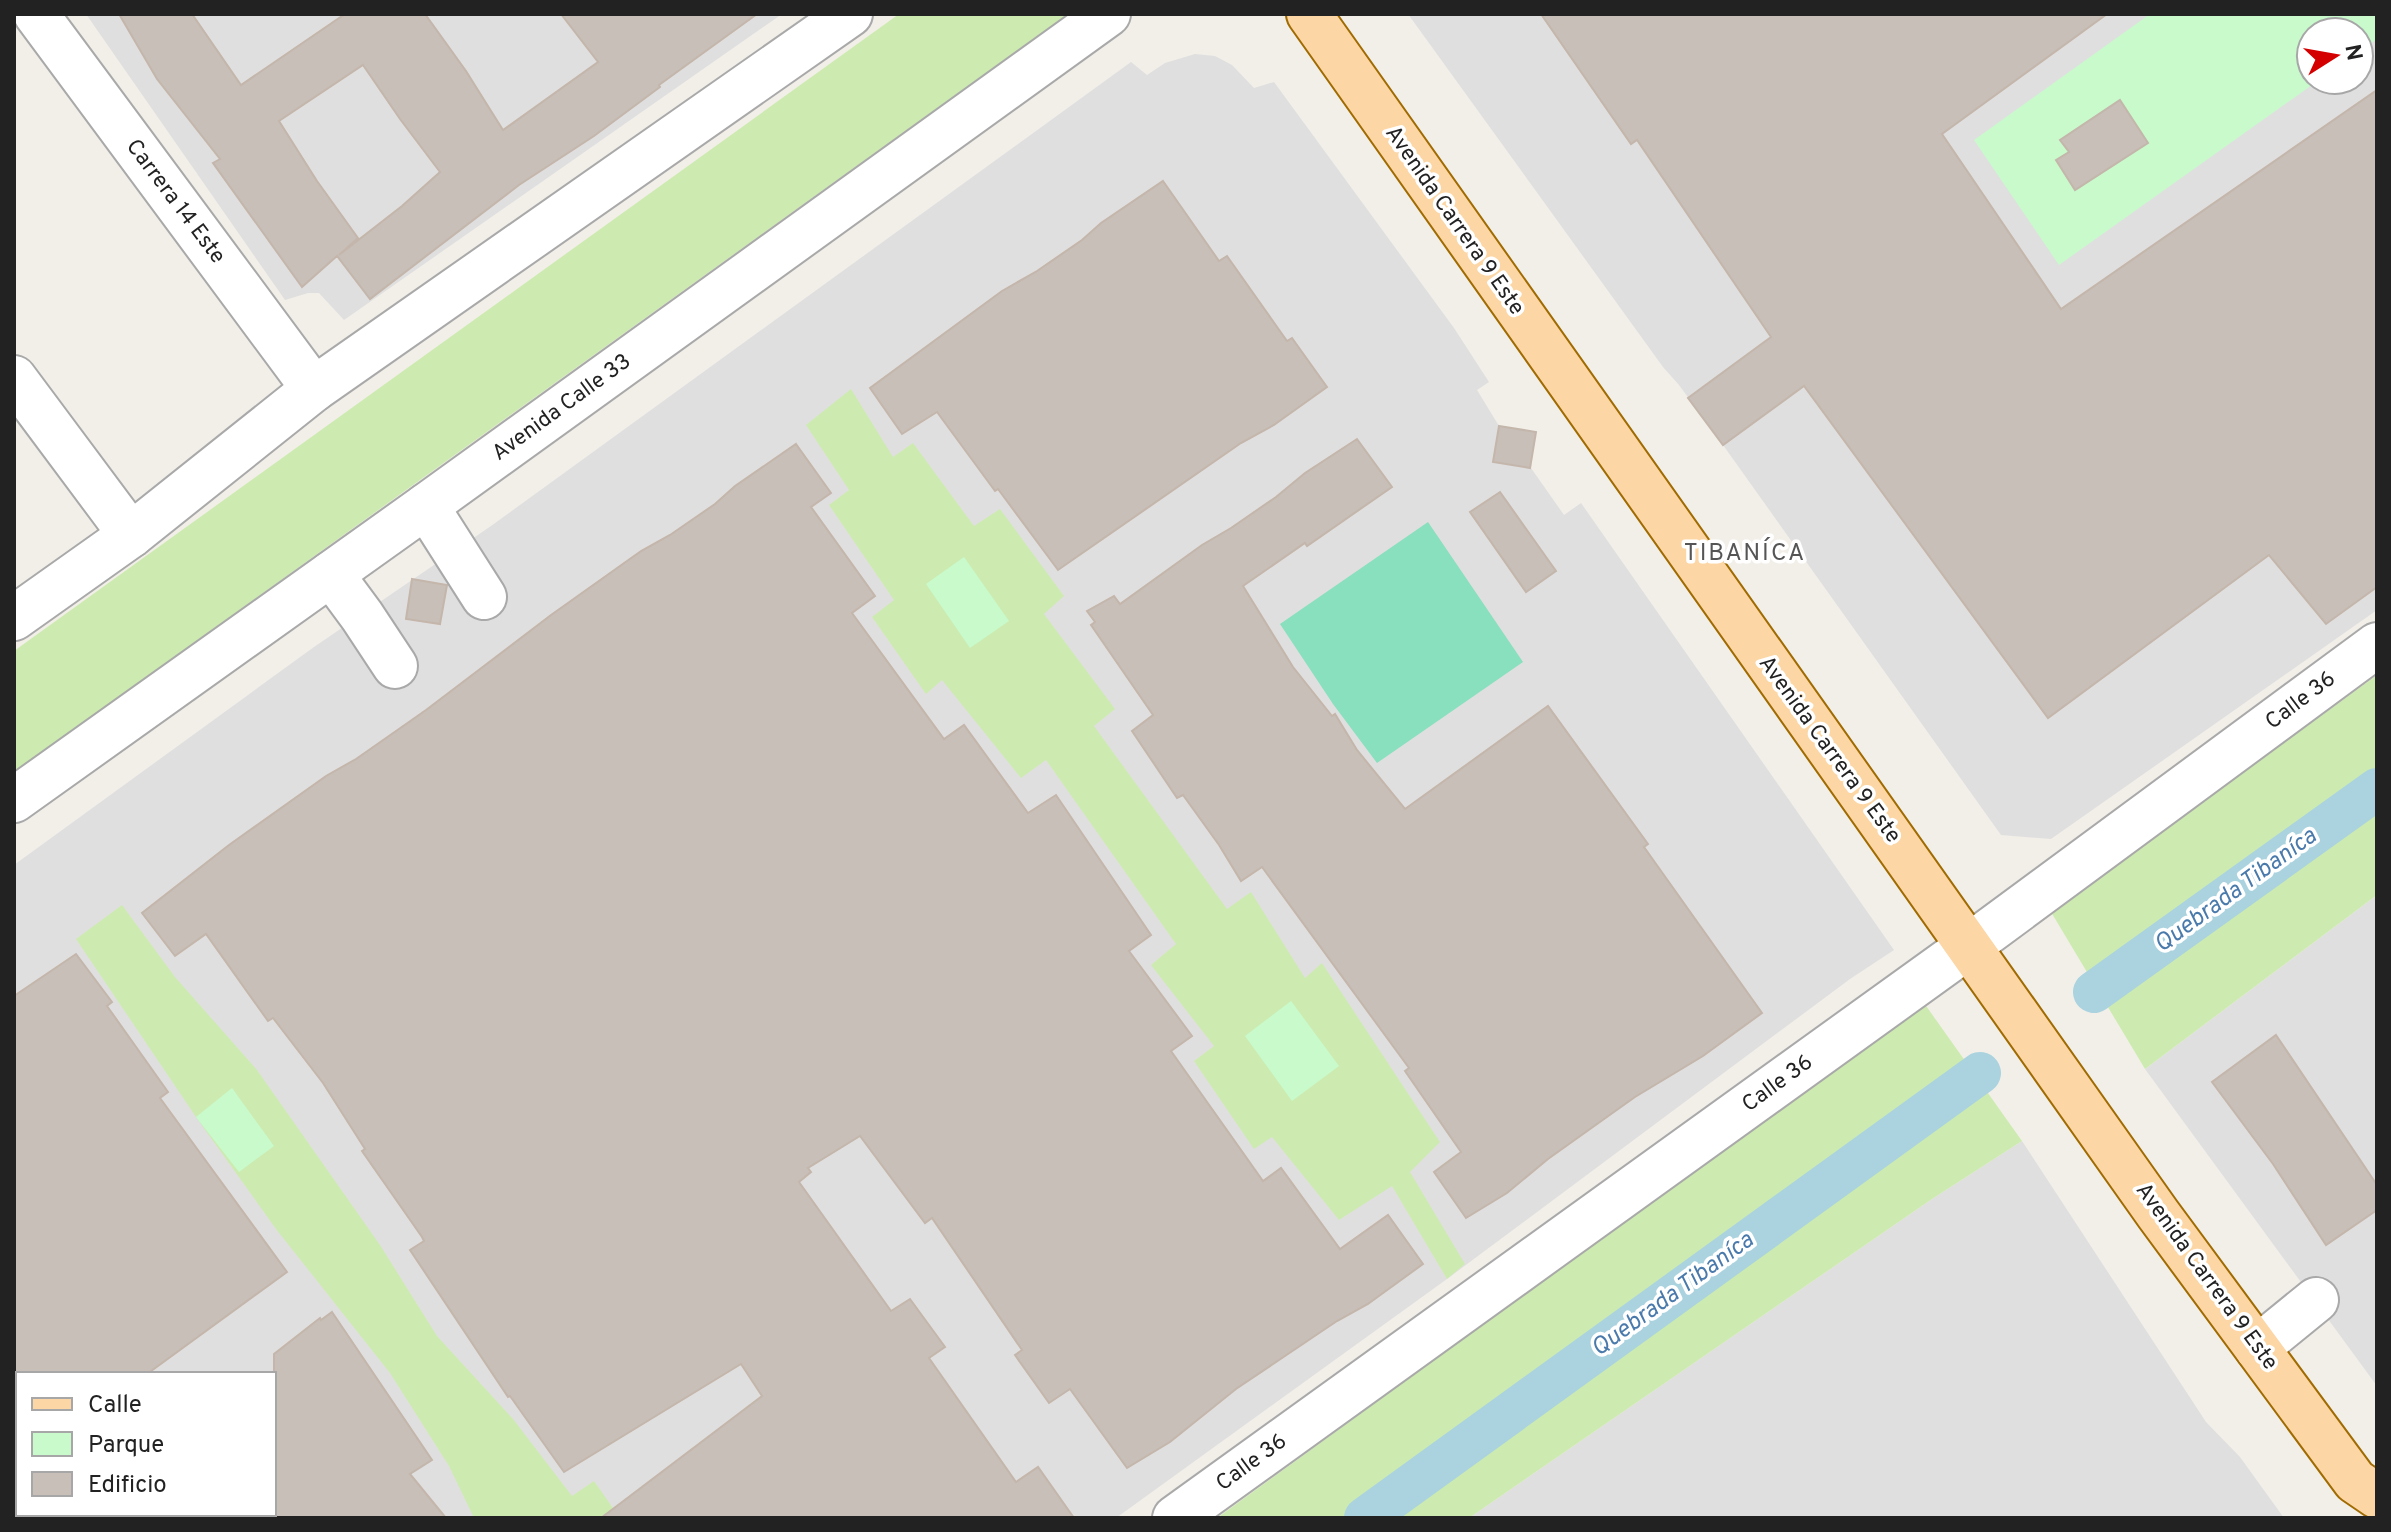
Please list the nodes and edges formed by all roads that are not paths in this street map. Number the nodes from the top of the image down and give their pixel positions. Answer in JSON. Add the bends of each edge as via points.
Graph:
{"nodes":[{"id":1,"x":36,"y":14,"type":"edge"},
{"id":2,"x":850,"y":14,"type":"edge"},
{"id":3,"x":1108,"y":14,"type":"edge"},
{"id":4,"x":1309,"y":14,"type":"edge"},
{"id":5,"x":14,"y":378,"type":"edge"},
{"id":6,"x":314,"y":389,"type":"junction"},
{"id":7,"x":426,"y":506,"type":"junction"},
{"id":8,"x":131,"y":535,"type":"junction"},
{"id":9,"x":331,"y":574,"type":"junction"},
{"id":10,"x":484,"y":597,"type":"dead end"},
{"id":11,"x":14,"y":618,"type":"edge"},
{"id":12,"x":2377,"y":645,"type":"edge"},
{"id":13,"x":395,"y":666,"type":"dead end"},
{"id":14,"x":14,"y":800,"type":"edge"},
{"id":15,"x":1969,"y":946,"type":"junction"},
{"id":16,"x":2316,"y":1300,"type":"dead end"},
{"id":17,"x":2257,"y":1348,"type":"junction"},
{"id":18,"x":2365,"y":1498,"type":"edge"},
{"id":19,"x":1175,"y":1518,"type":"edge"}],
"edges":[{"from":1,"to":6,"type":"street","name":"Carrera 14 Este"},
{"from":2,"to":6,"type":"street"},
{"from":3,"to":7,"type":"street","name":"Avenida Calle 33"},
{"from":4,"to":15,"type":"main road","name":"Avenida Carrera 9 Este"},
{"from":5,"to":8,"type":"street"},
{"from":6,"to":8,"type":"street"},
{"from":7,"to":9,"type":"street","name":"Avenida Calle 33"},
{"from":7,"to":10,"type":"street"},
{"from":8,"to":11,"type":"street"},
{"from":9,"to":13,"type":"street"},
{"from":9,"to":14,"type":"street","name":"Avenida Calle 33"},
{"from":12,"to":15,"type":"street","name":"Calle 36"},
{"from":15,"to":17,"type":"main road","name":"Avenida Carrera 9 Este"},
{"from":15,"to":19,"type":"street","name":"Calle 36"},
{"from":16,"to":17,"type":"street"},
{"from":17,"to":18,"type":"main road","name":"Avenida Carrera 9 Este"}]}
